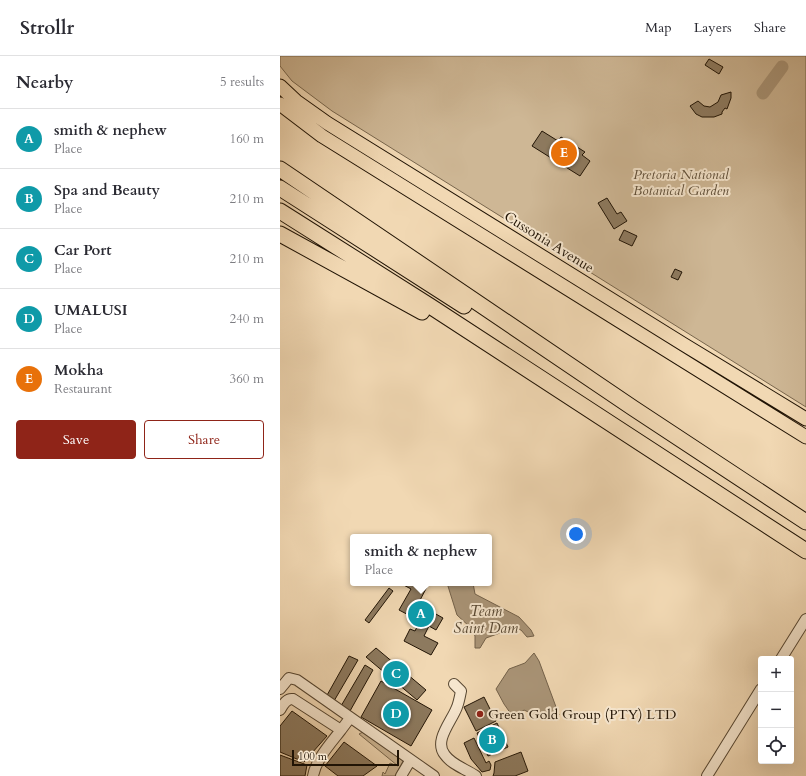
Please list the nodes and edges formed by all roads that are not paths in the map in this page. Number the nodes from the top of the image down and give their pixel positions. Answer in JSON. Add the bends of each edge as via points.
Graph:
{"nodes":[{"id":1,"x":280,"y":86,"type":"edge"},
{"id":2,"x":280,"y":104,"type":"edge"},
{"id":3,"x":280,"y":166,"type":"edge"},
{"id":4,"x":286,"y":173,"type":"edge"},
{"id":5,"x":280,"y":188,"type":"edge"},
{"id":6,"x":280,"y":211,"type":"edge"},
{"id":7,"x":280,"y":234,"type":"edge"},
{"id":8,"x":602,"y":418,"type":"junction"},
{"id":9,"x":806,"y":419,"type":"edge"},
{"id":10,"x":804,"y":437,"type":"edge"},
{"id":11,"x":806,"y":522,"type":"edge"},
{"id":12,"x":806,"y":528,"type":"edge"},
{"id":13,"x":806,"y":551,"type":"edge"},
{"id":14,"x":806,"y":620,"type":"edge"},
{"id":15,"x":783,"y":656,"type":"edge"},
{"id":16,"x":454,"y":684,"type":"dead end"},
{"id":17,"x":281,"y":687,"type":"edge"},
{"id":18,"x":760,"y":692,"type":"edge"},
{"id":19,"x":280,"y":710,"type":"edge"},
{"id":20,"x":350,"y":718,"type":"junction"},
{"id":21,"x":341,"y":730,"type":"junction"},
{"id":22,"x":410,"y":760,"type":"junction"},
{"id":23,"x":313,"y":776,"type":"edge"},
{"id":24,"x":401,"y":776,"type":"edge"},
{"id":25,"x":434,"y":776,"type":"edge"},
{"id":26,"x":476,"y":776,"type":"edge"},
{"id":27,"x":706,"y":776,"type":"edge"}],
"edges":[{"from":1,"to":9,"type":"main road","name":"Cussonia Avenue","via":[[327,123]]},
{"from":2,"to":10,"type":"main road","name":"Cussonia Avenue","via":[[322,136]]},
{"from":3,"to":4,"type":"highway"},
{"from":4,"to":11,"type":"highway"},
{"from":5,"to":12,"type":"highway"},
{"from":6,"to":8,"type":"highway"},
{"from":7,"to":8,"type":"highway","via":[[506,360]]},
{"from":8,"to":13,"type":"highway"},
{"from":14,"to":15,"type":"street"},
{"from":16,"to":26,"type":"street","via":[[461,691],[440,746],[444,755],[451,761]]},
{"from":17,"to":20,"type":"street","via":[[289,678],[294,679]]},
{"from":18,"to":27,"type":"street"},
{"from":19,"to":21,"type":"street","via":[[290,698]]},
{"from":20,"to":21,"type":"street"},
{"from":20,"to":22,"type":"street"},
{"from":21,"to":23,"type":"street","via":[[319,760]]},
{"from":22,"to":24,"type":"street"},
{"from":22,"to":25,"type":"street"}]}
